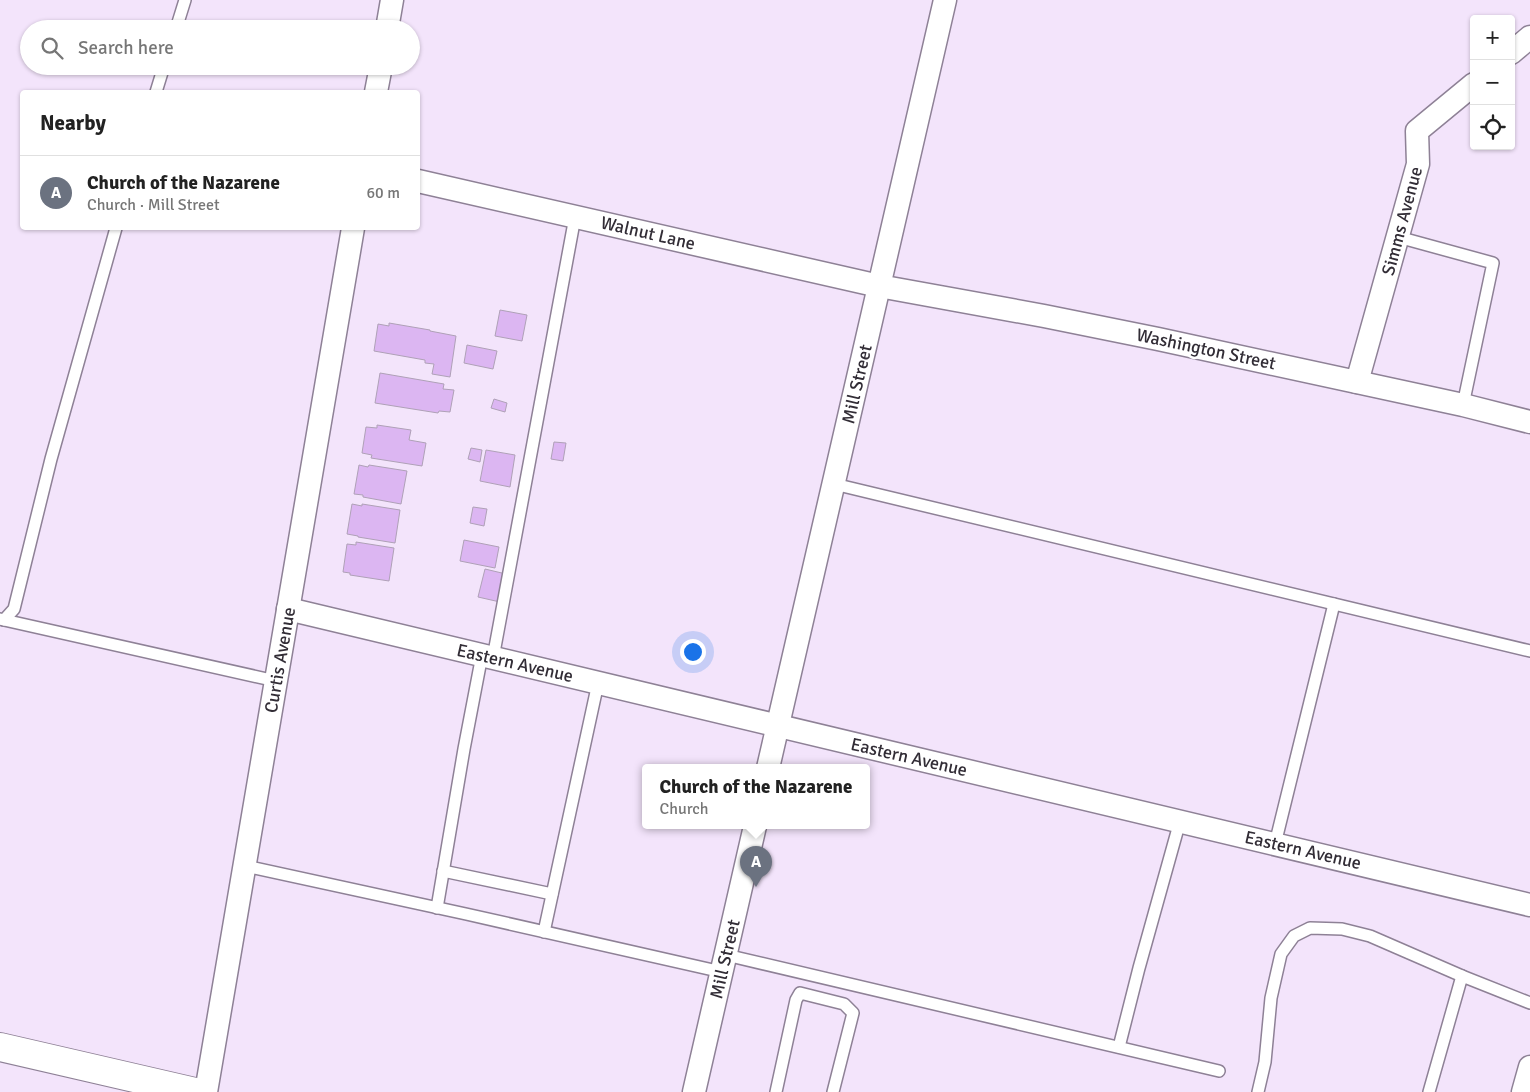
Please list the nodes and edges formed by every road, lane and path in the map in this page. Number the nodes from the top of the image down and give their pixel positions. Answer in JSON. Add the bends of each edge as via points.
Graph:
{"nodes":[{"id":1,"x":185,"y":0,"type":"edge"},
{"id":2,"x":392,"y":0,"type":"edge"},
{"id":3,"x":945,"y":0,"type":"edge"},
{"id":4,"x":179,"y":20,"type":"edge"},
{"id":5,"x":389,"y":20,"type":"edge"},
{"id":6,"x":1530,"y":37,"type":"edge"},
{"id":7,"x":1515,"y":50,"type":"edge"},
{"id":8,"x":161,"y":75,"type":"edge"},
{"id":9,"x":379,"y":75,"type":"edge"},
{"id":10,"x":1470,"y":87,"type":"edge"},
{"id":11,"x":157,"y":90,"type":"edge"},
{"id":12,"x":376,"y":90,"type":"edge"},
{"id":13,"x":420,"y":181,"type":"edge"},
{"id":14,"x":575,"y":217,"type":"junction"},
{"id":15,"x":115,"y":230,"type":"edge"},
{"id":16,"x":353,"y":230,"type":"edge"},
{"id":17,"x":1398,"y":237,"type":"junction"},
{"id":18,"x":880,"y":286,"type":"junction"},
{"id":19,"x":1357,"y":382,"type":"junction"},
{"id":20,"x":1463,"y":405,"type":"junction"},
{"id":21,"x":1530,"y":422,"type":"edge"},
{"id":22,"x":834,"y":484,"type":"junction"},
{"id":23,"x":1334,"y":604,"type":"junction"},
{"id":24,"x":288,"y":610,"type":"junction"},
{"id":25,"x":2,"y":619,"type":"edge"},
{"id":26,"x":1530,"y":652,"type":"edge"},
{"id":27,"x":487,"y":657,"type":"junction"},
{"id":28,"x":276,"y":681,"type":"junction"},
{"id":29,"x":598,"y":683,"type":"junction"},
{"id":30,"x":778,"y":726,"type":"junction"},
{"id":31,"x":769,"y":764,"type":"edge"},
{"id":32,"x":1180,"y":821,"type":"junction"},
{"id":33,"x":754,"y":829,"type":"edge"},
{"id":34,"x":1275,"y":844,"type":"junction"},
{"id":35,"x":244,"y":866,"type":"junction"},
{"id":36,"x":443,"y":871,"type":"junction"},
{"id":37,"x":552,"y":894,"type":"junction"},
{"id":38,"x":1530,"y":904,"type":"edge"},
{"id":39,"x":437,"y":908,"type":"junction"},
{"id":40,"x":544,"y":932,"type":"junction"},
{"id":41,"x":724,"y":963,"type":"junction"},
{"id":42,"x":1462,"y":976,"type":"junction"},
{"id":43,"x":1530,"y":1003,"type":"edge"},
{"id":44,"x":0,"y":1047,"type":"edge"},
{"id":45,"x":1119,"y":1047,"type":"junction"},
{"id":46,"x":1530,"y":1067,"type":"edge"},
{"id":47,"x":1219,"y":1071,"type":"dead end"},
{"id":48,"x":195,"y":1092,"type":"edge"},
{"id":49,"x":206,"y":1092,"type":"edge"},
{"id":50,"x":694,"y":1092,"type":"edge"},
{"id":51,"x":776,"y":1092,"type":"edge"},
{"id":52,"x":833,"y":1092,"type":"edge"},
{"id":53,"x":1258,"y":1092,"type":"edge"},
{"id":54,"x":1429,"y":1092,"type":"edge"},
{"id":55,"x":1523,"y":1092,"type":"edge"}],
"edges":[{"from":1,"to":4,"type":"lane"},
{"from":2,"to":5,"type":"street"},
{"from":3,"to":18,"type":"street","name":"Mill Street"},
{"from":6,"to":7,"type":"street"},
{"from":8,"to":11,"type":"lane"},
{"from":9,"to":12,"type":"street"},
{"from":10,"to":17,"type":"street","name":"Simms Avenue","via":[[1417,131],[1418,164]]},
{"from":13,"to":14,"type":"street","name":"Walnut Lane"},
{"from":14,"to":18,"type":"street","name":"Walnut Lane"},
{"from":14,"to":27,"type":"lane"},
{"from":15,"to":25,"type":"lane","via":[[51,459],[14,609]]},
{"from":16,"to":24,"type":"street","name":"Curtis Avenue"},
{"from":17,"to":19,"type":"street","name":"Simms Avenue"},
{"from":17,"to":20,"type":"lane","via":[[1492,263]]},
{"from":18,"to":19,"type":"street","name":"Washington Street","via":[[1054,318]]},
{"from":18,"to":22,"type":"street","name":"Mill Street"},
{"from":19,"to":20,"type":"street","name":"Washington Street"},
{"from":20,"to":21,"type":"street","name":"Washington Street"},
{"from":22,"to":23,"type":"lane"},
{"from":22,"to":30,"type":"street","name":"Mill Street"},
{"from":23,"to":26,"type":"lane"},
{"from":23,"to":34,"type":"lane"},
{"from":24,"to":27,"type":"street","name":"Eastern Avenue"},
{"from":24,"to":28,"type":"street","name":"Curtis Avenue"},
{"from":25,"to":28,"type":"lane"},
{"from":27,"to":29,"type":"street","name":"Eastern Avenue"},
{"from":27,"to":36,"type":"lane","via":[[464,749]]},
{"from":28,"to":35,"type":"street","name":"Curtis Avenue"},
{"from":29,"to":30,"type":"street","name":"Eastern Avenue"},
{"from":29,"to":37,"type":"lane"},
{"from":30,"to":31,"type":"street","name":"Mill Street"},
{"from":30,"to":32,"type":"street","name":"Eastern Avenue"},
{"from":32,"to":34,"type":"street","name":"Eastern Avenue"},
{"from":32,"to":45,"type":"lane"},
{"from":33,"to":41,"type":"street","name":"Mill Street"},
{"from":34,"to":38,"type":"street","name":"Eastern Avenue"},
{"from":35,"to":39,"type":"lane"},
{"from":35,"to":49,"type":"street","name":"Curtis Avenue"},
{"from":36,"to":37,"type":"lane"},
{"from":36,"to":39,"type":"lane"},
{"from":37,"to":40,"type":"lane"},
{"from":39,"to":40,"type":"lane"},
{"from":40,"to":41,"type":"lane"},
{"from":41,"to":45,"type":"lane"},
{"from":41,"to":50,"type":"street","name":"Mill Street"},
{"from":42,"to":43,"type":"lane"},
{"from":42,"to":53,"type":"lane","via":[[1370,936],[1342,928],[1310,928],[1294,936],[1281,954],[1271,998],[1265,1062]]},
{"from":42,"to":54,"type":"lane"},
{"from":44,"to":48,"type":"main road"},
{"from":45,"to":47,"type":"lane"},
{"from":46,"to":55,"type":"street"},
{"from":51,"to":52,"type":"lane","via":[[800,992],[844,1004],[853,1013]]}]}
